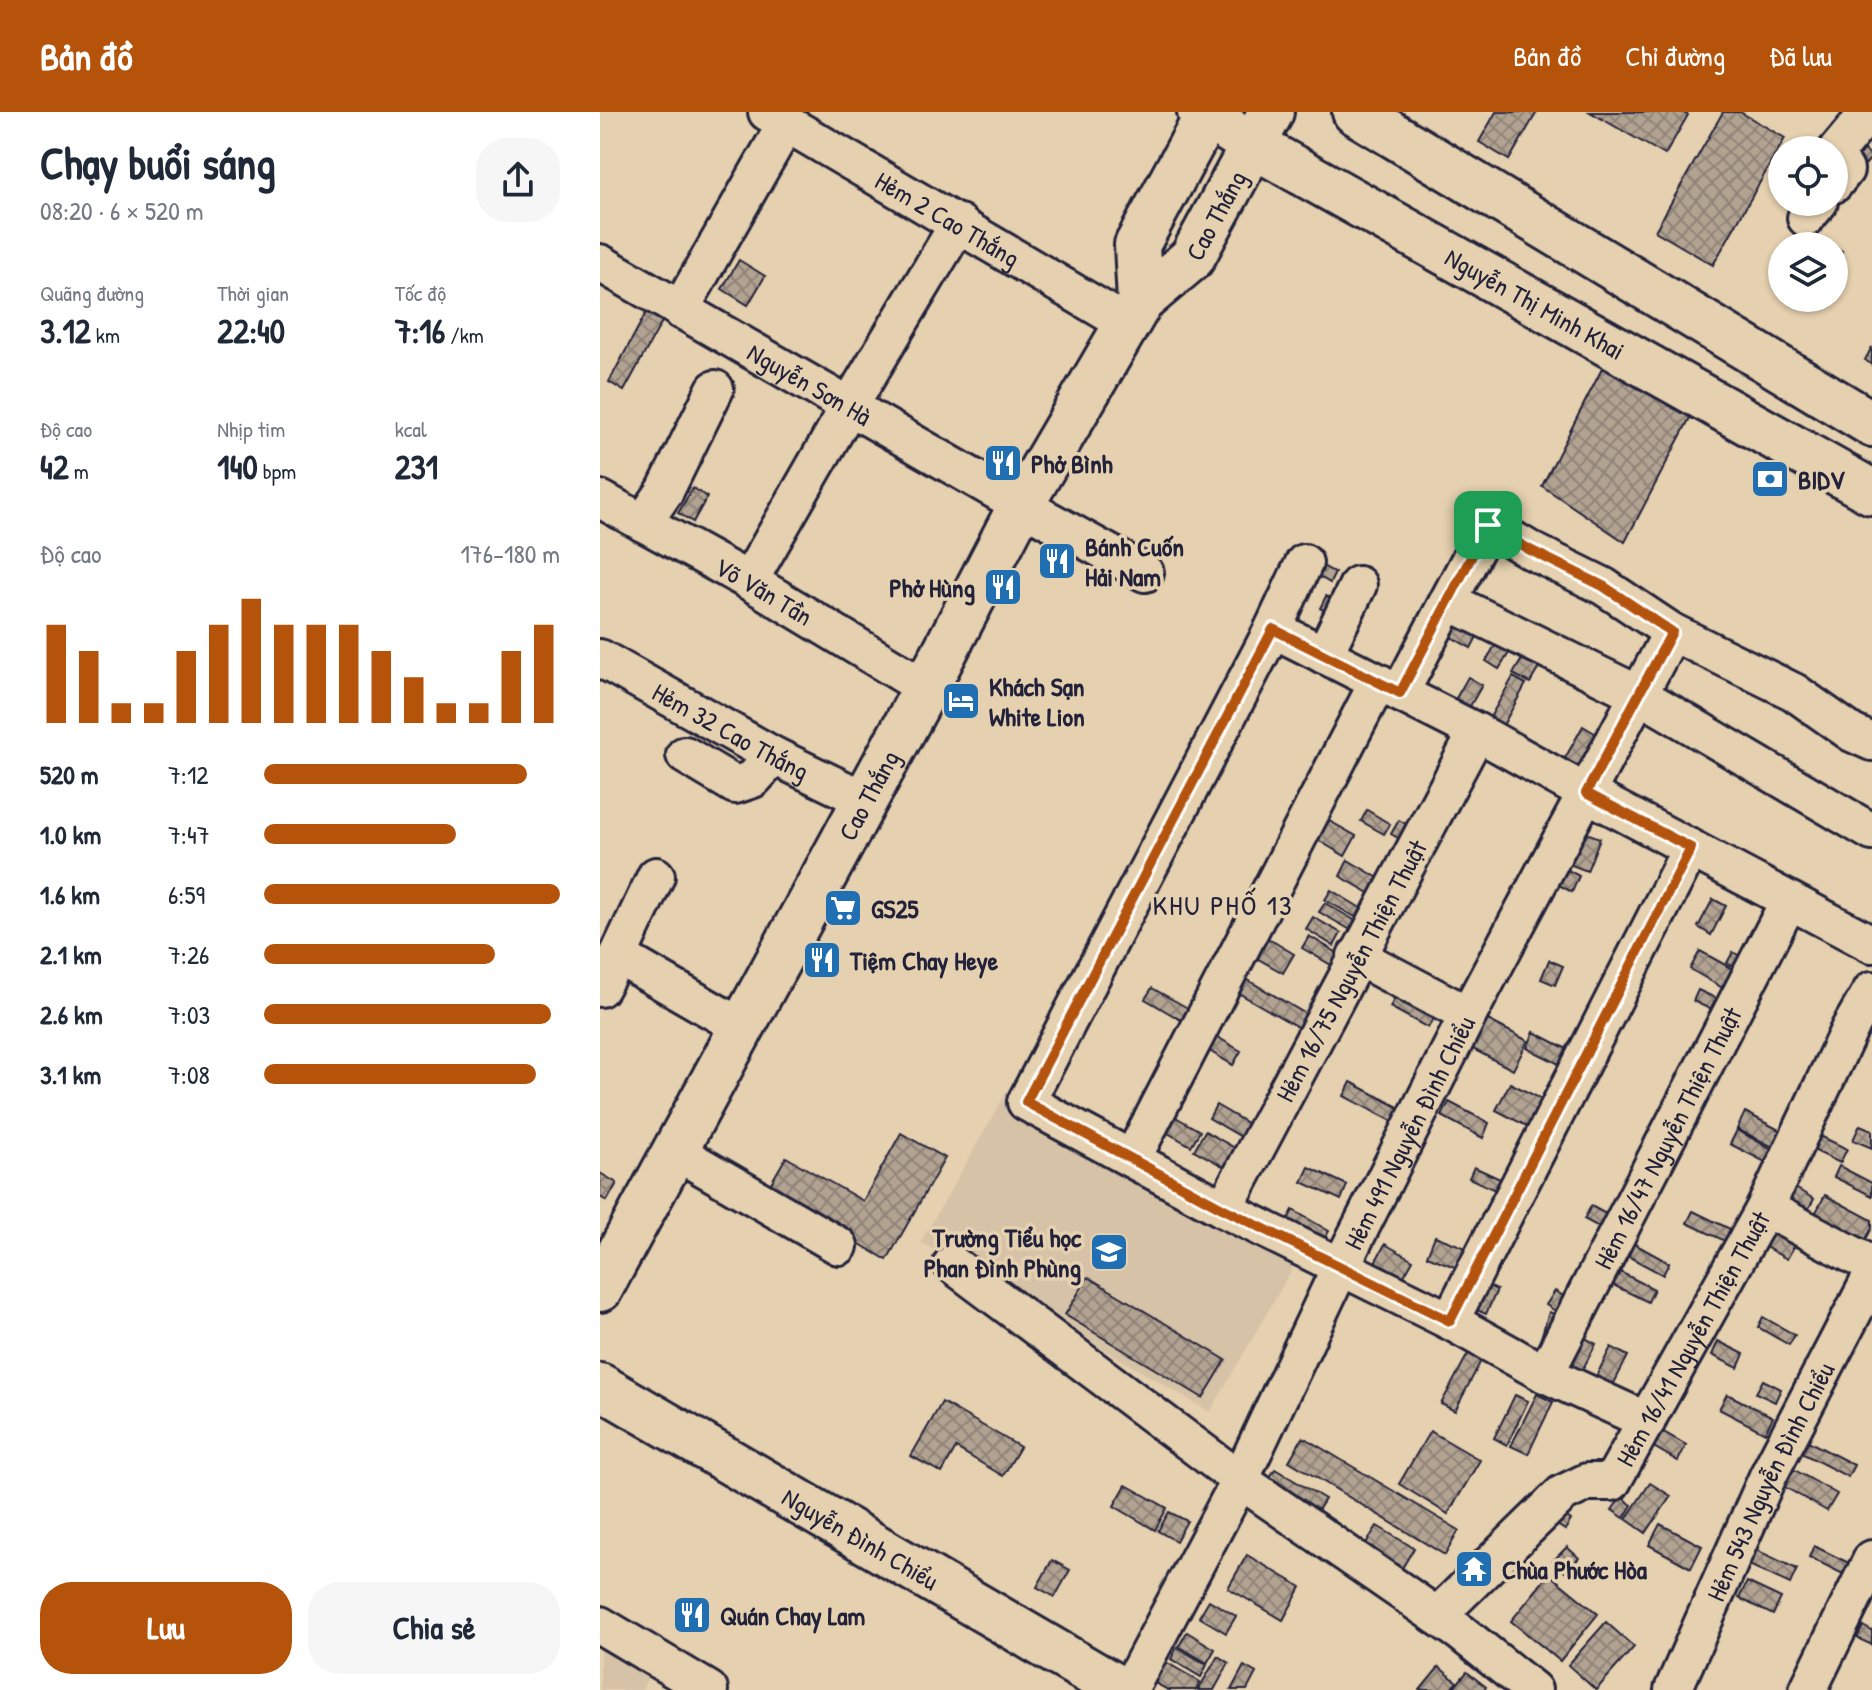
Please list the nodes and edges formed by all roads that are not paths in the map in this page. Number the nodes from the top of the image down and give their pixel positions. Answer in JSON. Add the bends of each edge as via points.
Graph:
{"nodes":[{"id":1,"x":1355,"y":112,"type":"edge"},
{"id":2,"x":1869,"y":112,"type":"edge"},
{"id":3,"x":1205,"y":114,"type":"edge"},
{"id":4,"x":777,"y":117,"type":"edge"},
{"id":5,"x":1262,"y":129,"type":"edge"},
{"id":6,"x":1848,"y":137,"type":"edge"},
{"id":7,"x":959,"y":223,"type":"junction"},
{"id":8,"x":600,"y":263,"type":"edge"},
{"id":9,"x":680,"y":310,"type":"junction"},
{"id":10,"x":1133,"y":313,"type":"junction"},
{"id":11,"x":715,"y":389,"type":"dead end"},
{"id":12,"x":850,"y":405,"type":"junction"},
{"id":13,"x":1872,"y":424,"type":"edge"},
{"id":14,"x":1872,"y":492,"type":"edge"},
{"id":15,"x":600,"y":499,"type":"edge"},
{"id":16,"x":1021,"y":505,"type":"junction"},
{"id":17,"x":643,"y":523,"type":"junction"},
{"id":18,"x":1304,"y":563,"type":"dead end"},
{"id":19,"x":1145,"y":573,"type":"dead end"},
{"id":20,"x":749,"y":581,"type":"junction"},
{"id":21,"x":1358,"y":585,"type":"dead end"},
{"id":22,"x":1448,"y":601,"type":"junction"},
{"id":23,"x":1273,"y":629,"type":"junction"},
{"id":24,"x":1672,"y":632,"type":"junction"},
{"id":25,"x":1324,"y":655,"type":"junction"},
{"id":26,"x":600,"y":658,"type":"edge"},
{"id":27,"x":926,"y":688,"type":"junction"},
{"id":28,"x":1389,"y":688,"type":"junction"},
{"id":29,"x":1638,"y":694,"type":"junction"},
{"id":30,"x":1477,"y":732,"type":"junction"},
{"id":31,"x":1872,"y":742,"type":"edge"},
{"id":32,"x":685,"y":755,"type":"dead end"},
{"id":33,"x":774,"y":756,"type":"junction"},
{"id":34,"x":1586,"y":793,"type":"junction"},
{"id":35,"x":865,"y":800,"type":"junction"},
{"id":36,"x":1872,"y":832,"type":"edge"},
{"id":37,"x":1691,"y":848,"type":"junction"},
{"id":38,"x":656,"y":876,"type":"dead end"},
{"id":39,"x":1789,"y":901,"type":"junction"},
{"id":40,"x":1872,"y":944,"type":"edge"},
{"id":41,"x":618,"y":956,"type":"junction"},
{"id":42,"x":1356,"y":956,"type":"junction"},
{"id":43,"x":600,"y":988,"type":"edge"},
{"id":44,"x":1872,"y":990,"type":"edge"},
{"id":45,"x":1468,"y":1015,"type":"junction"},
{"id":46,"x":741,"y":1027,"type":"junction"},
{"id":47,"x":675,"y":1151,"type":"junction"},
{"id":48,"x":1132,"y":1159,"type":"junction"},
{"id":49,"x":1765,"y":1208,"type":"junction"},
{"id":50,"x":1224,"y":1209,"type":"junction"},
{"id":51,"x":839,"y":1246,"type":"dead end"},
{"id":52,"x":952,"y":1264,"type":"dead end"},
{"id":53,"x":1872,"y":1265,"type":"edge"},
{"id":54,"x":1340,"y":1268,"type":"junction"},
{"id":55,"x":1872,"y":1276,"type":"edge"},
{"id":56,"x":600,"y":1289,"type":"edge"},
{"id":57,"x":1450,"y":1321,"type":"junction"},
{"id":58,"x":1545,"y":1374,"type":"junction"},
{"id":59,"x":600,"y":1386,"type":"edge"},
{"id":60,"x":1647,"y":1421,"type":"junction"},
{"id":61,"x":1240,"y":1480,"type":"junction"},
{"id":62,"x":1872,"y":1559,"type":"edge"},
{"id":63,"x":1437,"y":1616,"type":"junction"},
{"id":64,"x":600,"y":1625,"type":"edge"},
{"id":65,"x":709,"y":1690,"type":"edge"},
{"id":66,"x":1121,"y":1690,"type":"edge"},
{"id":67,"x":1129,"y":1690,"type":"edge"},
{"id":68,"x":1533,"y":1690,"type":"edge"},
{"id":69,"x":1673,"y":1690,"type":"edge"},
{"id":70,"x":1808,"y":1690,"type":"edge"}],
"edges":[{"from":1,"to":13,"type":"main road"},
{"from":2,"to":6,"type":"street"},
{"from":3,"to":5,"type":"main road","name":"Nguyễn Thị Minh Khai"},
{"from":3,"to":10,"type":"main road","name":"Cao Thắng","via":[[1137,245]]},
{"from":4,"to":7,"type":"street","name":"Hẻm 2 Cao Thắng"},
{"from":4,"to":9,"type":"street"},
{"from":5,"to":10,"type":"main road","name":"Cao Thắng","via":[[1192,258]]},
{"from":5,"to":14,"type":"main road","name":"Nguyễn Thị Minh Khai"},
{"from":7,"to":10,"type":"street","name":"Hẻm 2 Cao Thắng"},
{"from":7,"to":12,"type":"street"},
{"from":8,"to":9,"type":"street","name":"Nguyễn Sơn Hà"},
{"from":9,"to":12,"type":"street","name":"Nguyễn Sơn Hà"},
{"from":10,"to":16,"type":"main road","name":"Cao Thắng"},
{"from":11,"to":17,"type":"street","via":[[665,491]]},
{"from":12,"to":16,"type":"street","name":"Nguyễn Sơn Hà"},
{"from":12,"to":20,"type":"street"},
{"from":15,"to":17,"type":"street","name":"Võ Văn Tần"},
{"from":16,"to":19,"type":"street","name":"Nguyễn Sơn Hà"},
{"from":16,"to":27,"type":"main road","name":"Cao Thắng"},
{"from":17,"to":20,"type":"street","name":"Võ Văn Tần"},
{"from":18,"to":23,"type":"street"},
{"from":20,"to":27,"type":"street","name":"Võ Văn Tần"},
{"from":21,"to":25,"type":"street"},
{"from":22,"to":24,"type":"street","via":[[1488,525],[1603,586]]},
{"from":22,"to":28,"type":"street"},
{"from":22,"to":29,"type":"street"},
{"from":23,"to":25,"type":"street"},
{"from":23,"to":48,"type":"street","via":[[1026,1102]]},
{"from":24,"to":29,"type":"street","name":"Hẻm 491 Nguyễn Ðình Chiểu"},
{"from":24,"to":31,"type":"street","via":[[1794,692]]},
{"from":25,"to":28,"type":"street"},
{"from":26,"to":33,"type":"street","name":"Hẻm 32 Cao Thắng"},
{"from":27,"to":35,"type":"main road","name":"Cao Thắng"},
{"from":28,"to":30,"type":"street"},
{"from":28,"to":48,"type":"street"},
{"from":29,"to":34,"type":"street","name":"Hẻm 491 Nguyễn Ðình Chiểu"},
{"from":29,"to":36,"type":"street"},
{"from":30,"to":34,"type":"street"},
{"from":30,"to":42,"type":"street","name":"Hẻm 16/75 Nguyễn Thiện Thuật"},
{"from":32,"to":33,"type":"street","via":[[735,785],[753,779]]},
{"from":33,"to":35,"type":"street","name":"Hẻm 32 Cao Thắng"},
{"from":34,"to":37,"type":"street"},
{"from":34,"to":45,"type":"street","name":"Hẻm 491 Nguyễn Ðình Chiểu"},
{"from":35,"to":46,"type":"main road","name":"Cao Thắng"},
{"from":37,"to":39,"type":"street"},
{"from":37,"to":57,"type":"street"},
{"from":38,"to":41,"type":"street"},
{"from":39,"to":40,"type":"street"},
{"from":39,"to":58,"type":"street","name":"Hẻm 16/47 Nguyễn Thiện Thuật"},
{"from":41,"to":43,"type":"street"},
{"from":41,"to":46,"type":"street"},
{"from":42,"to":45,"type":"street"},
{"from":42,"to":50,"type":"street","name":"Hẻm 16/75 Nguyễn Thiện Thuật"},
{"from":44,"to":49,"type":"street","name":"Hẻm 16/41 Nguyễn Thiện Thuật"},
{"from":45,"to":54,"type":"street","name":"Hẻm 491 Nguyễn Ðình Chiểu"},
{"from":46,"to":47,"type":"main road","name":"Cao Thắng"},
{"from":47,"to":51,"type":"street"},
{"from":47,"to":56,"type":"main road","name":"Cao Thắng"},
{"from":48,"to":50,"type":"street"},
{"from":49,"to":53,"type":"street"},
{"from":49,"to":60,"type":"street","name":"Hẻm 16/41 Nguyễn Thiện Thuật"},
{"from":50,"to":54,"type":"street"},
{"from":52,"to":61,"type":"street"},
{"from":54,"to":57,"type":"street"},
{"from":54,"to":61,"type":"street","name":"Hẻm 491 Nguyễn Ðình Chiểu"},
{"from":55,"to":69,"type":"street","name":"Hẻm 543 Nguyễn Ðình Chiểu","via":[[1768,1476]]},
{"from":57,"to":58,"type":"street"},
{"from":58,"to":60,"type":"street"},
{"from":59,"to":66,"type":"main road","name":"Nguyễn Đình Chiểu"},
{"from":60,"to":63,"type":"street","name":"Hẻm 16/41 Nguyễn Thiện Thuật","via":[[1612,1482],[1587,1482],[1562,1494]]},
{"from":61,"to":63,"type":"street"},
{"from":61,"to":67,"type":"street","name":"Hẻm 491 Nguyễn Ðình Chiểu"},
{"from":62,"to":70,"type":"street"},
{"from":63,"to":68,"type":"street"},
{"from":64,"to":65,"type":"street"}]}
